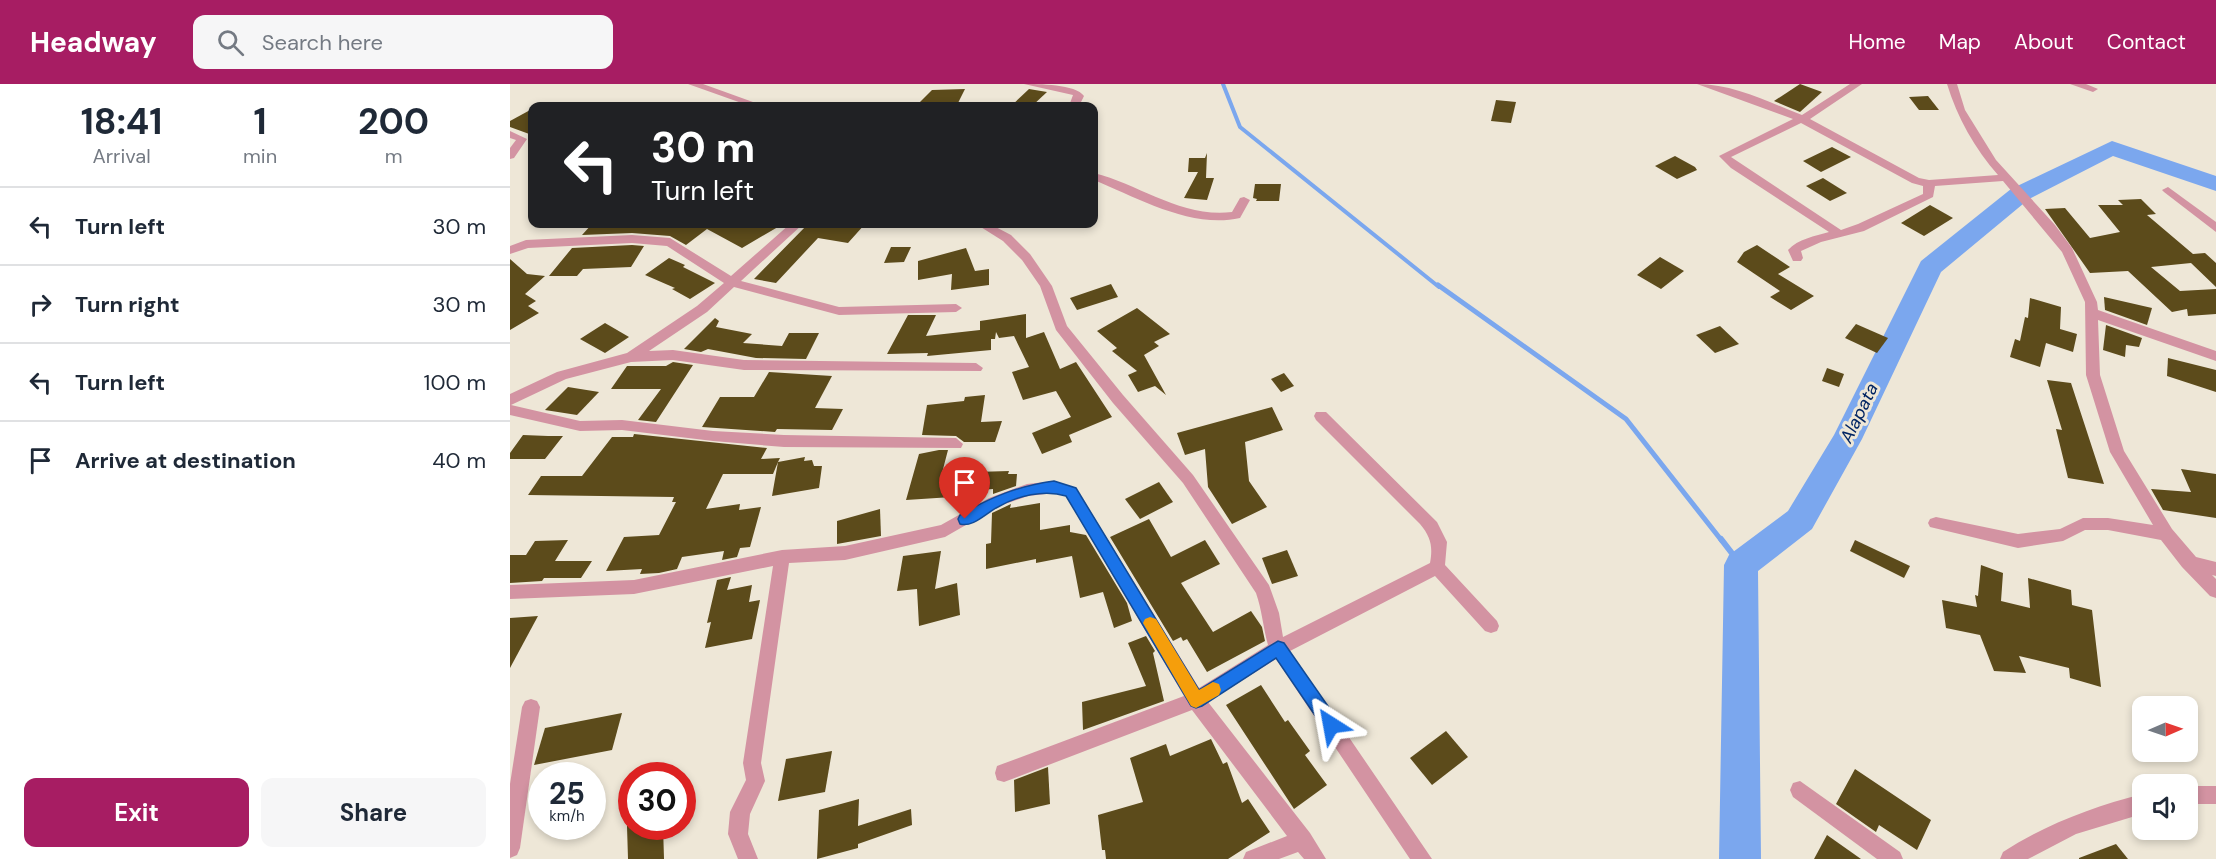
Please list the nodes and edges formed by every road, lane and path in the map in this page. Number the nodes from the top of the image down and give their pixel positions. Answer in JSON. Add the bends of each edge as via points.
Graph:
{"nodes":[{"id":1,"x":693,"y":84,"type":"edge"},
{"id":2,"x":1029,"y":84,"type":"edge"},
{"id":3,"x":1702,"y":84,"type":"edge"},
{"id":4,"x":1857,"y":84,"type":"edge"},
{"id":5,"x":1952,"y":84,"type":"edge"},
{"id":6,"x":2075,"y":84,"type":"edge"},
{"id":7,"x":2093,"y":89,"type":"dead end"},
{"id":8,"x":747,"y":102,"type":"edge"},
{"id":9,"x":1076,"y":102,"type":"edge"},
{"id":10,"x":1800,"y":118,"type":"junction"},
{"id":11,"x":510,"y":134,"type":"edge"},
{"id":12,"x":528,"y":144,"type":"edge"},
{"id":13,"x":513,"y":153,"type":"edge"},
{"id":14,"x":1098,"y":178,"type":"edge"},
{"id":15,"x":2005,"y":178,"type":"junction"},
{"id":16,"x":1929,"y":183,"type":"junction"},
{"id":17,"x":2168,"y":190,"type":"dead end"},
{"id":18,"x":1244,"y":200,"type":"dead end"},
{"id":19,"x":793,"y":228,"type":"edge"},
{"id":20,"x":989,"y":228,"type":"edge"},
{"id":21,"x":2216,"y":228,"type":"edge"},
{"id":22,"x":1837,"y":232,"type":"junction"},
{"id":23,"x":510,"y":250,"type":"edge"},
{"id":24,"x":1797,"y":258,"type":"dead end"},
{"id":25,"x":733,"y":283,"type":"junction"},
{"id":26,"x":956,"y":308,"type":"dead end"},
{"id":27,"x":2092,"y":313,"type":"junction"},
{"id":28,"x":2216,"y":356,"type":"edge"},
{"id":29,"x":632,"y":357,"type":"junction"},
{"id":30,"x":976,"y":368,"type":"dead end"},
{"id":31,"x":510,"y":400,"type":"edge"},
{"id":32,"x":510,"y":410,"type":"edge"},
{"id":33,"x":1321,"y":416,"type":"dead end"},
{"id":34,"x":956,"y":444,"type":"dead end"},
{"id":35,"x":1936,"y":523,"type":"dead end"},
{"id":36,"x":2166,"y":534,"type":"junction"},
{"id":37,"x":782,"y":557,"type":"junction"},
{"id":38,"x":2188,"y":561,"type":"junction"},
{"id":39,"x":1437,"y":567,"type":"junction"},
{"id":40,"x":2216,"y":569,"type":"edge"},
{"id":41,"x":2216,"y":591,"type":"edge"},
{"id":42,"x":510,"y":592,"type":"edge"},
{"id":43,"x":1491,"y":626,"type":"dead end"},
{"id":44,"x":1278,"y":648,"type":"junction"},
{"id":45,"x":1196,"y":700,"type":"junction"},
{"id":46,"x":531,"y":707,"type":"dead end"},
{"id":47,"x":1004,"y":773,"type":"dead end"},
{"id":48,"x":1800,"y":790,"type":"dead end"},
{"id":49,"x":2198,"y":795,"type":"edge"},
{"id":50,"x":2216,"y":795,"type":"edge"},
{"id":51,"x":2132,"y":807,"type":"edge"},
{"id":52,"x":1303,"y":840,"type":"junction"},
{"id":53,"x":510,"y":848,"type":"edge"},
{"id":54,"x":748,"y":859,"type":"edge"},
{"id":55,"x":1253,"y":859,"type":"edge"},
{"id":56,"x":1316,"y":859,"type":"edge"},
{"id":57,"x":1422,"y":859,"type":"edge"},
{"id":58,"x":1893,"y":859,"type":"edge"},
{"id":59,"x":2010,"y":859,"type":"edge"}],
"edges":[{"from":1,"to":8,"type":"street"},
{"from":2,"to":9,"type":"street","via":[[1077,93]]},
{"from":3,"to":10,"type":"street"},
{"from":4,"to":10,"type":"street"},
{"from":5,"to":15,"type":"street","via":[[1960,110]]},
{"from":6,"to":7,"type":"street"},
{"from":10,"to":16,"type":"street","via":[[1903,174]]},
{"from":10,"to":22,"type":"street","via":[[1724,156]]},
{"from":11,"to":13,"type":"street","via":[[522,139]]},
{"from":12,"to":13,"type":"street"},
{"from":14,"to":18,"type":"street","via":[[1159,202],[1215,218],[1236,215]]},
{"from":15,"to":16,"type":"street"},
{"from":15,"to":27,"type":"street","via":[[2068,251],[2087,290]]},
{"from":16,"to":22,"type":"street","via":[[1929,195],[1920,202],[1858,229]]},
{"from":17,"to":21,"type":"street"},
{"from":19,"to":25,"type":"street"},
{"from":20,"to":44,"type":"street","via":[[1007,238],[1026,257],[1046,286],[1060,327],[1188,479],[1263,590]]},
{"from":22,"to":24,"type":"street","via":[[1801,245],[1794,250]]},
{"from":23,"to":25,"type":"street","via":[[526,244],[620,239],[670,242]]},
{"from":25,"to":26,"type":"street","via":[[839,311]]},
{"from":25,"to":29,"type":"street"},
{"from":27,"to":28,"type":"street"},
{"from":27,"to":36,"type":"street","via":[[2093,375],[2117,453]]},
{"from":29,"to":30,"type":"street","via":[[673,355],[744,365]]},
{"from":29,"to":31,"type":"street","via":[[562,375]]},
{"from":32,"to":34,"type":"street","via":[[580,426],[622,425],[784,441]]},
{"from":33,"to":39,"type":"street","via":[[1439,535]]},
{"from":35,"to":36,"type":"street","via":[[2018,541],[2063,535],[2083,524]]},
{"from":36,"to":38,"type":"street"},
{"from":37,"to":42,"type":"street","via":[[634,587]]},
{"from":37,"to":45,"type":"street","via":[[845,553],[945,531],[994,502],[1027,490],[1054,487],[1071,492]]},
{"from":37,"to":54,"type":"street","via":[[752,763],[756,782],[740,812],[738,834]]},
{"from":38,"to":40,"type":"street"},
{"from":38,"to":41,"type":"street"},
{"from":39,"to":43,"type":"street"},
{"from":39,"to":44,"type":"street"},
{"from":44,"to":45,"type":"street"},
{"from":44,"to":57,"type":"street"},
{"from":45,"to":47,"type":"street"},
{"from":45,"to":52,"type":"street"},
{"from":46,"to":53,"type":"street"},
{"from":48,"to":58,"type":"street"},
{"from":49,"to":50,"type":"street"},
{"from":51,"to":59,"type":"street","via":[[2069,825]]},
{"from":52,"to":55,"type":"street"},
{"from":52,"to":56,"type":"street"}]}
